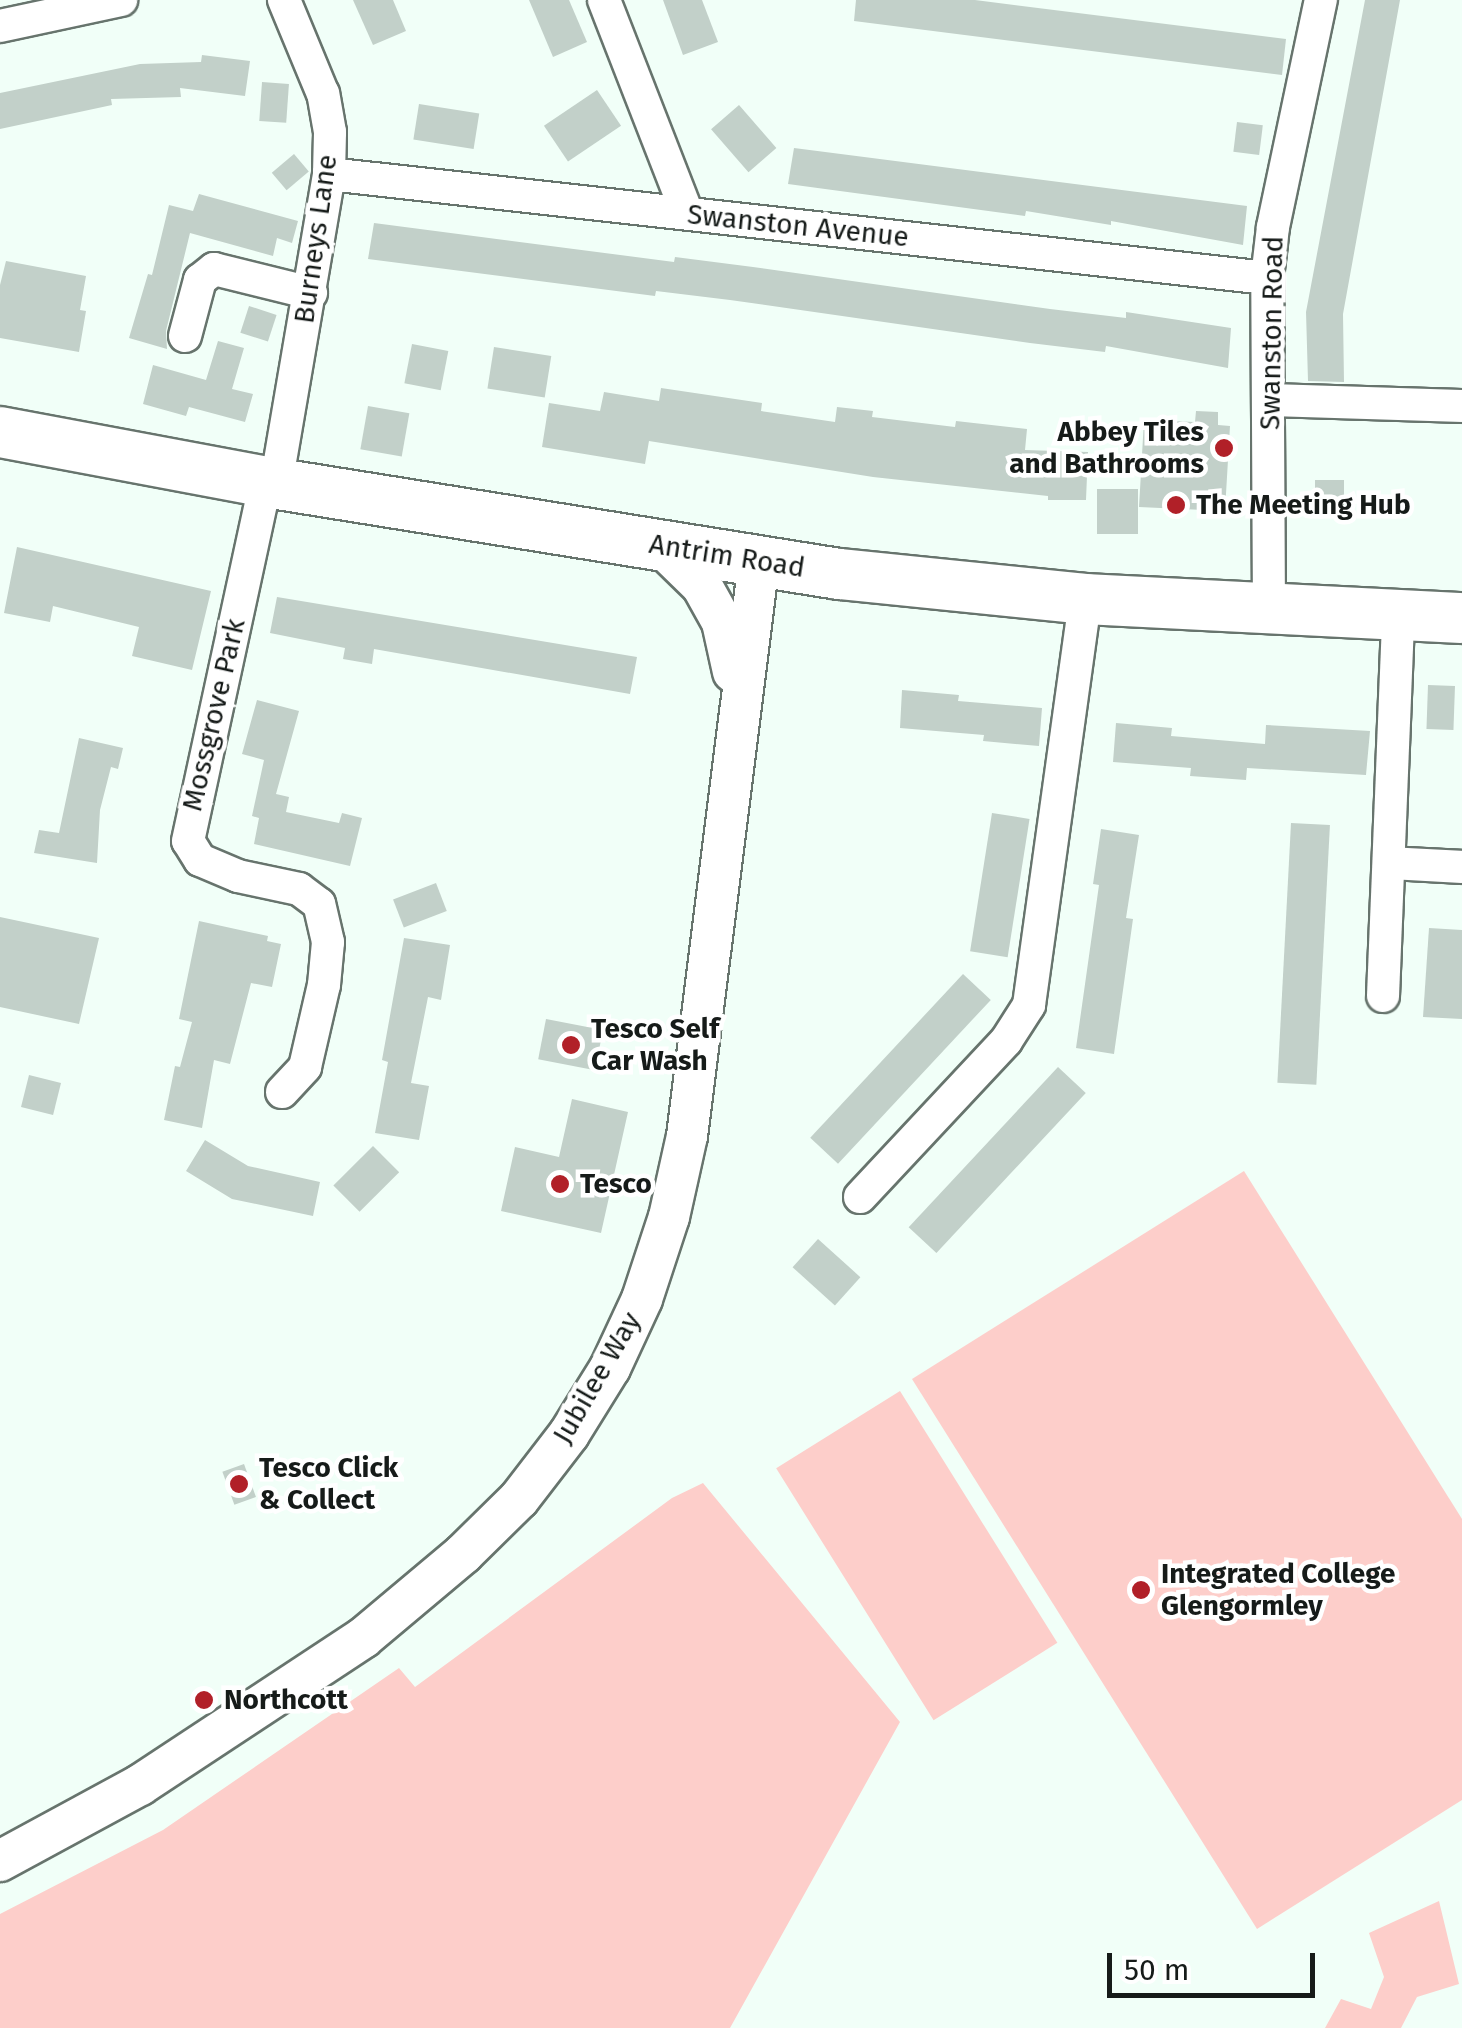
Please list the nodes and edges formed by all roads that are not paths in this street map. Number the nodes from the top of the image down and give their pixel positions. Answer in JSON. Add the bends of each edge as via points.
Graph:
{"nodes":[{"id":1,"x":121,"y":0,"type":"edge"},
{"id":2,"x":284,"y":0,"type":"edge"},
{"id":3,"x":604,"y":0,"type":"edge"},
{"id":4,"x":1321,"y":0,"type":"edge"},
{"id":5,"x":0,"y":26,"type":"edge"},
{"id":6,"x":328,"y":174,"type":"junction"},
{"id":7,"x":687,"y":213,"type":"junction"},
{"id":8,"x":1267,"y":278,"type":"junction"},
{"id":9,"x":311,"y":293,"type":"junction"},
{"id":10,"x":185,"y":336,"type":"dead end"},
{"id":11,"x":1270,"y":400,"type":"junction"},
{"id":12,"x":1462,"y":406,"type":"edge"},
{"id":13,"x":0,"y":432,"type":"edge"},
{"id":14,"x":272,"y":483,"type":"junction"},
{"id":15,"x":661,"y":546,"type":"junction"},
{"id":16,"x":759,"y":561,"type":"junction"},
{"id":17,"x":1085,"y":599,"type":"junction"},
{"id":18,"x":1268,"y":611,"type":"junction"},
{"id":19,"x":1398,"y":616,"type":"junction"},
{"id":20,"x":1462,"y":618,"type":"edge"},
{"id":21,"x":739,"y":700,"type":"junction"},
{"id":22,"x":1389,"y":862,"type":"junction"},
{"id":23,"x":1462,"y":867,"type":"edge"},
{"id":24,"x":1383,"y":996,"type":"dead end"},
{"id":25,"x":282,"y":1092,"type":"dead end"},
{"id":26,"x":860,"y":1197,"type":"dead end"},
{"id":27,"x":0,"y":1861,"type":"edge"}],
"edges":[{"from":1,"to":5,"type":"street"},
{"from":2,"to":6,"type":"street","name":"Burneys Lane","via":[[322,94],[330,132]]},
{"from":3,"to":7,"type":"street"},
{"from":4,"to":8,"type":"street","name":"Swanston Road"},
{"from":6,"to":7,"type":"street","name":"Swanston Avenue"},
{"from":6,"to":9,"type":"street","name":"Burneys Lane"},
{"from":7,"to":8,"type":"street","name":"Swanston Avenue"},
{"from":8,"to":11,"type":"street","name":"Swanston Road"},
{"from":9,"to":10,"type":"street","via":[[214,269],[200,280]]},
{"from":9,"to":14,"type":"street","name":"Burneys Lane"},
{"from":11,"to":12,"type":"street"},
{"from":11,"to":18,"type":"street","name":"Swanston Road"},
{"from":13,"to":14,"type":"main road","name":"Antrim Road"},
{"from":14,"to":15,"type":"main road","name":"Antrim Road"},
{"from":14,"to":25,"type":"street","name":"Mossgrove Park","via":[[261,503],[188,841],[200,860],[238,876],[299,888],[319,904],[328,942],[324,985],[305,1067]]},
{"from":15,"to":16,"type":"main road","name":"Antrim Road"},
{"from":15,"to":21,"type":"street","via":[[702,586],[722,622]]},
{"from":16,"to":17,"type":"main road","name":"Antrim Road"},
{"from":16,"to":21,"type":"street","name":"Jubilee Way"},
{"from":17,"to":18,"type":"main road","name":"Antrim Road"},
{"from":17,"to":26,"type":"street","via":[[1029,1005],[1006,1041]]},
{"from":18,"to":19,"type":"main road","name":"Antrim Road"},
{"from":19,"to":20,"type":"main road","name":"Antrim Road"},
{"from":19,"to":22,"type":"street"},
{"from":21,"to":27,"type":"street","name":"Jubilee Way","via":[[688,1136],[670,1217],[610,1368],[569,1434],[519,1499],[363,1638],[135,1788]]},
{"from":22,"to":23,"type":"street"},
{"from":22,"to":24,"type":"street"}]}
